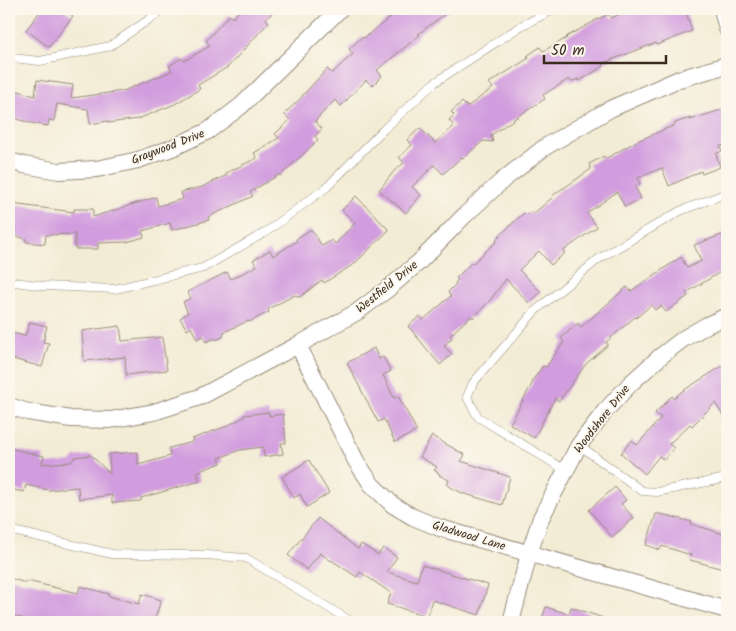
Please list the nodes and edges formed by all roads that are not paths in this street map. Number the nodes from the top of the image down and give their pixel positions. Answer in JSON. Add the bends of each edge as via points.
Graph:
{"nodes":[{"id":1,"x":163,"y":9,"type":"edge"},
{"id":2,"x":340,"y":9,"type":"edge"},
{"id":3,"x":555,"y":9,"type":"edge"},
{"id":4,"x":722,"y":9,"type":"edge"},
{"id":5,"x":727,"y":29,"type":"edge"},
{"id":6,"x":9,"y":56,"type":"edge"},
{"id":7,"x":727,"y":65,"type":"edge"},
{"id":8,"x":9,"y":161,"type":"edge"},
{"id":9,"x":727,"y":193,"type":"edge"},
{"id":10,"x":9,"y":281,"type":"edge"},
{"id":11,"x":727,"y":316,"type":"edge"},
{"id":12,"x":298,"y":345,"type":"junction"},
{"id":13,"x":9,"y":406,"type":"edge"},
{"id":14,"x":579,"y":445,"type":"junction"},
{"id":15,"x":565,"y":470,"type":"junction"},
{"id":16,"x":727,"y":478,"type":"edge"},
{"id":17,"x":9,"y":530,"type":"edge"},
{"id":18,"x":529,"y":554,"type":"junction"},
{"id":19,"x":727,"y":610,"type":"edge"},
{"id":20,"x":352,"y":622,"type":"edge"},
{"id":21,"x":511,"y":622,"type":"edge"}],
"edges":[{"from":1,"to":6,"type":"lane","via":[[110,46],[40,61]]},
{"from":2,"to":8,"type":"street","name":"Graywood Drive","via":[[241,106],[208,131],[172,148],[97,169],[59,171]]},
{"from":3,"to":10,"type":"lane","via":[[521,26],[434,83],[326,187],[266,232],[203,268],[115,289]]},
{"from":4,"to":5,"type":"street"},
{"from":7,"to":12,"type":"street","name":"Westfield Drive","via":[[679,79],[610,109],[545,147],[503,180],[389,288],[357,312]]},
{"from":9,"to":15,"type":"lane","via":[[680,211],[600,258],[535,311],[473,383],[467,397],[478,417]]},
{"from":11,"to":14,"type":"street","name":"Woodshore Drive","via":[[683,339],[631,382]]},
{"from":12,"to":13,"type":"street","name":"Westfield Drive","via":[[200,397],[154,412],[90,420],[45,415]]},
{"from":12,"to":18,"type":"street","name":"Gladwood Lane","via":[[356,461],[372,485],[392,505],[440,528]]},
{"from":14,"to":15,"type":"street","name":"Woodshore Drive"},
{"from":14,"to":16,"type":"lane","via":[[642,491],[657,492]]},
{"from":15,"to":18,"type":"street","name":"Woodshore Drive","via":[[541,518]]},
{"from":17,"to":20,"type":"lane","via":[[112,554],[246,558]]},
{"from":18,"to":19,"type":"street","name":"Gladwood Lane"},
{"from":18,"to":21,"type":"street","name":"Woodshore Drive"}]}
